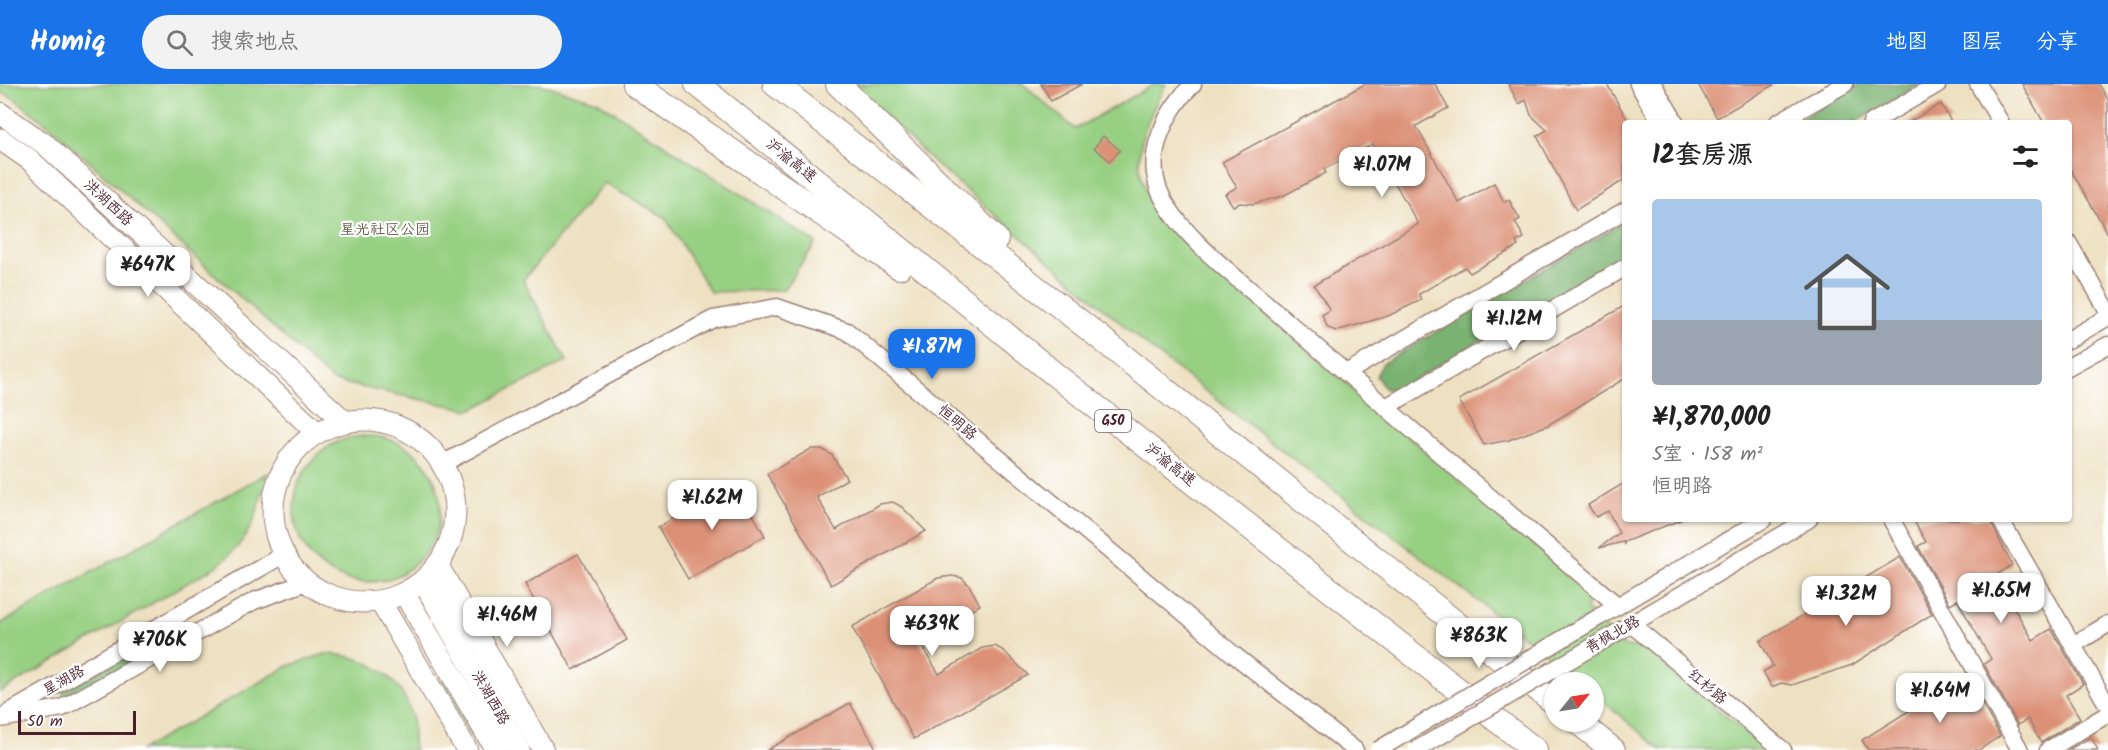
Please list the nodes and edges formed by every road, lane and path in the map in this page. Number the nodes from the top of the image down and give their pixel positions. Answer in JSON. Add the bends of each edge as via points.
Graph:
{"nodes":[{"id":1,"x":634,"y":84,"type":"edge"},
{"id":2,"x":697,"y":84,"type":"edge"},
{"id":3,"x":775,"y":84,"type":"edge"},
{"id":4,"x":838,"y":84,"type":"edge"},
{"id":5,"x":1193,"y":84,"type":"edge"},
{"id":6,"x":1206,"y":84,"type":"edge"},
{"id":7,"x":1638,"y":84,"type":"edge"},
{"id":8,"x":1653,"y":84,"type":"edge"},
{"id":9,"x":1845,"y":84,"type":"edge"},
{"id":10,"x":1938,"y":84,"type":"edge"},
{"id":11,"x":1978,"y":84,"type":"edge"},
{"id":12,"x":1177,"y":103,"type":"junction"},
{"id":13,"x":0,"y":113,"type":"edge"},
{"id":14,"x":1659,"y":120,"type":"edge"},
{"id":15,"x":1674,"y":120,"type":"edge"},
{"id":16,"x":1782,"y":120,"type":"edge"},
{"id":17,"x":1876,"y":120,"type":"edge"},
{"id":18,"x":1999,"y":120,"type":"edge"},
{"id":19,"x":0,"y":139,"type":"edge"},
{"id":20,"x":1622,"y":212,"type":"edge"},
{"id":21,"x":2072,"y":249,"type":"edge"},
{"id":22,"x":1622,"y":268,"type":"edge"},
{"id":23,"x":2108,"y":311,"type":"edge"},
{"id":24,"x":2108,"y":316,"type":"edge"},
{"id":25,"x":1093,"y":332,"type":"junction"},
{"id":26,"x":2072,"y":338,"type":"edge"},
{"id":27,"x":2108,"y":345,"type":"edge"},
{"id":28,"x":2072,"y":365,"type":"edge"},
{"id":29,"x":1346,"y":373,"type":"junction"},
{"id":30,"x":1053,"y":374,"type":"junction"},
{"id":31,"x":1386,"y":407,"type":"junction"},
{"id":32,"x":344,"y":421,"type":"junction"},
{"id":33,"x":316,"y":432,"type":"junction"},
{"id":34,"x":444,"y":463,"type":"junction"},
{"id":35,"x":1759,"y":522,"type":"edge"},
{"id":36,"x":1804,"y":522,"type":"edge"},
{"id":37,"x":1893,"y":522,"type":"edge"},
{"id":38,"x":2002,"y":522,"type":"edge"},
{"id":39,"x":283,"y":555,"type":"junction"},
{"id":40,"x":438,"y":566,"type":"junction"},
{"id":41,"x":307,"y":582,"type":"junction"},
{"id":42,"x":424,"y":583,"type":"junction"},
{"id":43,"x":404,"y":593,"type":"junction"},
{"id":44,"x":380,"y":601,"type":"junction"},
{"id":45,"x":1618,"y":606,"type":"junction"},
{"id":46,"x":2108,"y":624,"type":"edge"},
{"id":47,"x":1625,"y":628,"type":"junction"},
{"id":48,"x":2073,"y":645,"type":"junction"},
{"id":49,"x":1544,"y":694,"type":"edge"},
{"id":50,"x":2108,"y":706,"type":"edge"},
{"id":51,"x":2108,"y":714,"type":"edge"},
{"id":52,"x":0,"y":719,"type":"edge"},
{"id":53,"x":1590,"y":732,"type":"edge"},
{"id":54,"x":467,"y":750,"type":"edge"},
{"id":55,"x":496,"y":750,"type":"edge"},
{"id":56,"x":519,"y":750,"type":"edge"},
{"id":57,"x":543,"y":750,"type":"edge"},
{"id":58,"x":1355,"y":750,"type":"edge"},
{"id":59,"x":1378,"y":750,"type":"edge"},
{"id":60,"x":1416,"y":750,"type":"edge"},
{"id":61,"x":1535,"y":750,"type":"edge"},
{"id":62,"x":1613,"y":750,"type":"edge"},
{"id":63,"x":1783,"y":750,"type":"edge"},
{"id":64,"x":2020,"y":750,"type":"edge"},
{"id":65,"x":2048,"y":750,"type":"edge"}],
"edges":[{"from":1,"to":30,"type":"highway"},
{"from":2,"to":30,"type":"highway","name":"沪渝高速","number":"G50"},
{"from":3,"to":25,"type":"highway"},
{"from":4,"to":25,"type":"highway"},
{"from":5,"to":12,"type":"street"},
{"from":6,"to":12,"type":"street"},
{"from":7,"to":14,"type":"street"},
{"from":8,"to":15,"type":"street"},
{"from":9,"to":16,"type":"street"},
{"from":10,"to":17,"type":"street"},
{"from":11,"to":18,"type":"street"},
{"from":12,"to":29,"type":"street","via":[[1156,143],[1154,167],[1160,191],[1173,214],[1191,236]]},
{"from":13,"to":32,"type":"main road","name":"洪湖西路","via":[[46,145]]},
{"from":19,"to":33,"type":"main road","name":"洪湖西路","via":[[30,160]]},
{"from":20,"to":29,"type":"street"},
{"from":21,"to":23,"type":"street"},
{"from":22,"to":31,"type":"street"},
{"from":24,"to":26,"type":"street"},
{"from":25,"to":49,"type":"highway"},
{"from":27,"to":28,"type":"street"},
{"from":29,"to":31,"type":"street"},
{"from":30,"to":61,"type":"highway","name":"沪渝高速","number":"G50"},
{"from":31,"to":45,"type":"street"},
{"from":32,"to":33,"type":"main road"},
{"from":32,"to":34,"type":"main road","via":[[373,419],[402,427]]},
{"from":33,"to":39,"type":"main road","via":[[294,450],[280,472],[272,498],[273,525]]},
{"from":34,"to":40,"type":"main road","via":[[453,492],[455,517],[450,543]]},
{"from":34,"to":58,"type":"street","name":"恒明路","via":[[713,319],[777,307],[847,331],[1224,647]]},
{"from":35,"to":45,"type":"street","name":"青枫北路"},
{"from":36,"to":47,"type":"street","name":"青枫北路"},
{"from":37,"to":64,"type":"street"},
{"from":38,"to":48,"type":"street"},
{"from":39,"to":41,"type":"main road"},
{"from":39,"to":52,"type":"street","name":"星湖路"},
{"from":40,"to":42,"type":"main road"},
{"from":40,"to":57,"type":"main road"},
{"from":41,"to":44,"type":"main road","via":[[345,601]]},
{"from":41,"to":52,"type":"street","via":[[254,601],[62,708]]},
{"from":42,"to":43,"type":"main road"},
{"from":42,"to":56,"type":"main road","name":"洪湖西路"},
{"from":43,"to":44,"type":"main road"},
{"from":43,"to":55,"type":"main road","name":"洪湖西路"},
{"from":44,"to":54,"type":"main road"},
{"from":45,"to":59,"type":"street","name":"青枫北路","bridge":true},
{"from":46,"to":48,"type":"street"},
{"from":47,"to":60,"type":"street","name":"青枫北路","bridge":true},
{"from":47,"to":63,"type":"street","name":"红杉路"},
{"from":48,"to":50,"type":"street"},
{"from":51,"to":65,"type":"street"},
{"from":53,"to":62,"type":"highway"}]}
